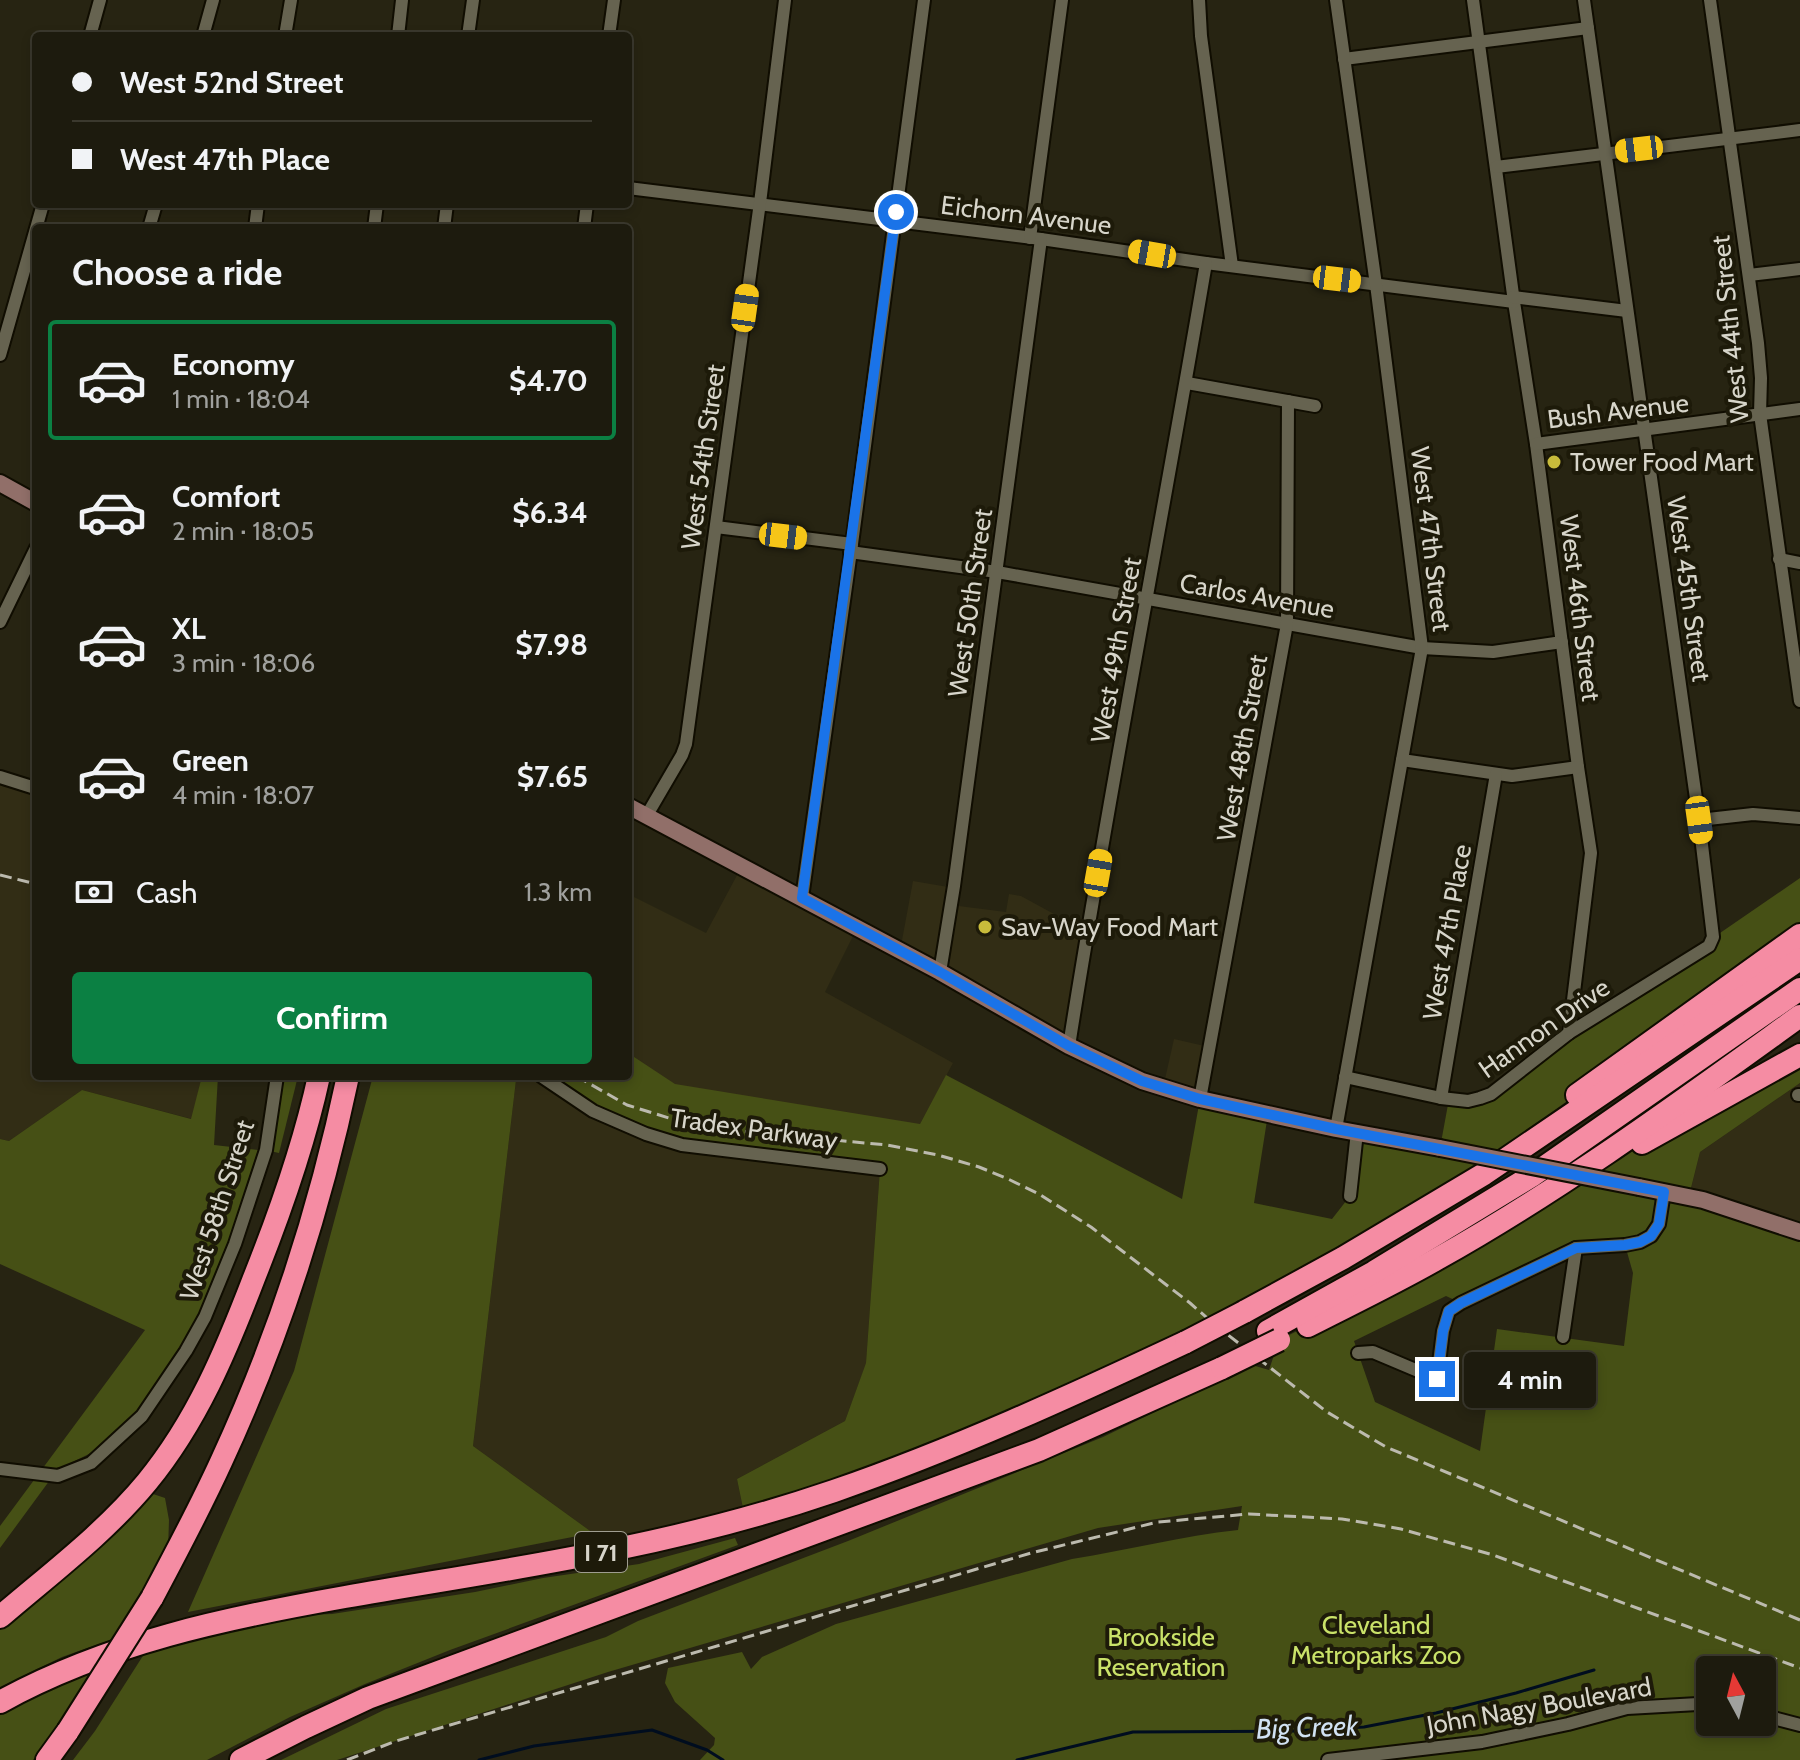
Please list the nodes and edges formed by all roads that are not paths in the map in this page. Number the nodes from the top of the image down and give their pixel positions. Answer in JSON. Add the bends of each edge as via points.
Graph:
{"nodes":[{"id":1,"x":100,"y":0,"type":"edge"},
{"id":2,"x":213,"y":0,"type":"edge"},
{"id":3,"x":291,"y":0,"type":"edge"},
{"id":4,"x":402,"y":0,"type":"edge"},
{"id":5,"x":473,"y":0,"type":"edge"},
{"id":6,"x":614,"y":0,"type":"edge"},
{"id":7,"x":785,"y":0,"type":"edge"},
{"id":8,"x":924,"y":0,"type":"edge"},
{"id":9,"x":1062,"y":0,"type":"edge"},
{"id":10,"x":1199,"y":0,"type":"edge"},
{"id":11,"x":1336,"y":0,"type":"edge"},
{"id":12,"x":1473,"y":0,"type":"edge"},
{"id":13,"x":1584,"y":0,"type":"edge"},
{"id":14,"x":1710,"y":0,"type":"edge"},
{"id":15,"x":1588,"y":28,"type":"junction"},
{"id":16,"x":91,"y":32,"type":"edge"},
{"id":17,"x":204,"y":32,"type":"edge"},
{"id":18,"x":286,"y":32,"type":"edge"},
{"id":19,"x":398,"y":32,"type":"edge"},
{"id":20,"x":469,"y":32,"type":"edge"},
{"id":21,"x":610,"y":32,"type":"edge"},
{"id":22,"x":1479,"y":43,"type":"junction"},
{"id":23,"x":1344,"y":59,"type":"junction"},
{"id":24,"x":1800,"y":130,"type":"edge"},
{"id":25,"x":1730,"y":139,"type":"junction"},
{"id":26,"x":1606,"y":154,"type":"junction"},
{"id":27,"x":1496,"y":167,"type":"junction"},
{"id":28,"x":632,"y":188,"type":"edge"},
{"id":29,"x":759,"y":204,"type":"junction"},
{"id":30,"x":895,"y":221,"type":"junction"},
{"id":31,"x":1036,"y":238,"type":"junction"},
{"id":32,"x":32,"y":243,"type":"edge"},
{"id":33,"x":1206,"y":263,"type":"junction"},
{"id":34,"x":1232,"y":266,"type":"junction"},
{"id":35,"x":1800,"y":269,"type":"edge"},
{"id":36,"x":1749,"y":275,"type":"junction"},
{"id":37,"x":1376,"y":284,"type":"junction"},
{"id":38,"x":1514,"y":300,"type":"junction"},
{"id":39,"x":1627,"y":311,"type":"junction"},
{"id":40,"x":0,"y":355,"type":"edge"},
{"id":41,"x":1187,"y":383,"type":"junction"},
{"id":42,"x":1288,"y":401,"type":"junction"},
{"id":43,"x":1315,"y":406,"type":"dead end"},
{"id":44,"x":1800,"y":409,"type":"edge"},
{"id":45,"x":1760,"y":414,"type":"junction"},
{"id":46,"x":1645,"y":430,"type":"junction"},
{"id":47,"x":1536,"y":444,"type":"junction"},
{"id":48,"x":0,"y":483,"type":"edge"},
{"id":49,"x":32,"y":501,"type":"edge"},
{"id":50,"x":716,"y":527,"type":"junction"},
{"id":51,"x":851,"y":548,"type":"junction"},
{"id":52,"x":32,"y":556,"type":"edge"},
{"id":53,"x":1779,"y":559,"type":"junction"},
{"id":54,"x":1800,"y":563,"type":"edge"},
{"id":55,"x":997,"y":572,"type":"junction"},
{"id":56,"x":1148,"y":600,"type":"junction"},
{"id":57,"x":0,"y":622,"type":"edge"},
{"id":58,"x":1287,"y":624,"type":"junction"},
{"id":59,"x":1562,"y":642,"type":"junction"},
{"id":60,"x":1422,"y":648,"type":"junction"},
{"id":61,"x":1800,"y":701,"type":"edge"},
{"id":62,"x":1402,"y":760,"type":"junction"},
{"id":63,"x":1578,"y":767,"type":"junction"},
{"id":64,"x":1496,"y":774,"type":"junction"},
{"id":65,"x":0,"y":777,"type":"edge"},
{"id":66,"x":32,"y":785,"type":"edge"},
{"id":67,"x":632,"y":808,"type":"edge"},
{"id":68,"x":647,"y":815,"type":"junction"},
{"id":69,"x":1800,"y":818,"type":"edge"},
{"id":70,"x":1699,"y":820,"type":"junction"},
{"id":71,"x":802,"y":898,"type":"junction"},
{"id":72,"x":1800,"y":925,"type":"edge"},
{"id":73,"x":1800,"y":935,"type":"edge"},
{"id":74,"x":1709,"y":946,"type":"joint"},
{"id":75,"x":1800,"y":959,"type":"edge"},
{"id":76,"x":940,"y":972,"type":"junction"},
{"id":77,"x":1800,"y":989,"type":"edge"},
{"id":78,"x":1691,"y":1012,"type":"junction"},
{"id":79,"x":1800,"y":1016,"type":"edge"},
{"id":80,"x":1569,"y":1033,"type":"junction"},
{"id":81,"x":1069,"y":1046,"type":"junction"},
{"id":82,"x":1800,"y":1055,"type":"edge"},
{"id":83,"x":1345,"y":1077,"type":"junction"},
{"id":84,"x":276,"y":1080,"type":"edge"},
{"id":85,"x":318,"y":1080,"type":"edge"},
{"id":86,"x":347,"y":1080,"type":"edge"},
{"id":87,"x":547,"y":1080,"type":"edge"},
{"id":88,"x":1441,"y":1098,"type":"junction"},
{"id":89,"x":1200,"y":1099,"type":"junction"},
{"id":90,"x":1336,"y":1129,"type":"junction"},
{"id":91,"x":1357,"y":1132,"type":"junction"},
{"id":92,"x":880,"y":1169,"type":"dead end"},
{"id":93,"x":1664,"y":1192,"type":"junction"},
{"id":94,"x":1350,"y":1196,"type":"dead end"},
{"id":95,"x":1539,"y":1198,"type":"junction"},
{"id":96,"x":1800,"y":1232,"type":"edge"},
{"id":97,"x":1576,"y":1248,"type":"junction"},
{"id":98,"x":1343,"y":1258,"type":"junction"},
{"id":99,"x":1274,"y":1336,"type":"junction"},
{"id":100,"x":1563,"y":1337,"type":"dead end"},
{"id":101,"x":1358,"y":1353,"type":"dead end"},
{"id":102,"x":0,"y":1469,"type":"edge"},
{"id":103,"x":0,"y":1617,"type":"edge"},
{"id":104,"x":0,"y":1702,"type":"edge"},
{"id":105,"x":1696,"y":1704,"type":"edge"},
{"id":106,"x":1776,"y":1719,"type":"edge"},
{"id":107,"x":1800,"y":1725,"type":"edge"},
{"id":108,"x":47,"y":1760,"type":"edge"},
{"id":109,"x":241,"y":1760,"type":"edge"},
{"id":110,"x":1328,"y":1760,"type":"edge"}],
"edges":[{"from":1,"to":16,"type":"street"},
{"from":2,"to":17,"type":"street"},
{"from":3,"to":18,"type":"street"},
{"from":4,"to":19,"type":"street"},
{"from":5,"to":20,"type":"street"},
{"from":6,"to":21,"type":"street"},
{"from":7,"to":29,"type":"street","name":"West 54th Street"},
{"from":8,"to":30,"type":"street"},
{"from":9,"to":31,"type":"street","name":"West 50th Street"},
{"from":10,"to":34,"type":"street"},
{"from":11,"to":23,"type":"street","name":"West 47th Street"},
{"from":12,"to":22,"type":"street","name":"West 46th Street"},
{"from":13,"to":15,"type":"street","name":"West 45th Street"},
{"from":14,"to":25,"type":"street","name":"West 44th Street"},
{"from":15,"to":22,"type":"street"},
{"from":15,"to":26,"type":"street","name":"West 45th Street"},
{"from":22,"to":23,"type":"street"},
{"from":22,"to":27,"type":"street","name":"West 46th Street"},
{"from":23,"to":37,"type":"street","name":"West 47th Street"},
{"from":24,"to":25,"type":"street"},
{"from":25,"to":26,"type":"street"},
{"from":25,"to":36,"type":"street","name":"West 44th Street"},
{"from":26,"to":27,"type":"street"},
{"from":26,"to":39,"type":"street","name":"West 45th Street"},
{"from":27,"to":38,"type":"street","name":"West 46th Street"},
{"from":28,"to":29,"type":"street","name":"Eichorn Avenue"},
{"from":29,"to":30,"type":"street","name":"Eichorn Avenue"},
{"from":29,"to":50,"type":"street","name":"West 54th Street"},
{"from":30,"to":31,"type":"street","name":"Eichorn Avenue"},
{"from":30,"to":51,"type":"street"},
{"from":31,"to":33,"type":"street","name":"Eichorn Avenue"},
{"from":31,"to":55,"type":"street","name":"West 50th Street"},
{"from":32,"to":40,"type":"street"},
{"from":33,"to":34,"type":"street","name":"Eichorn Avenue"},
{"from":33,"to":41,"type":"street","name":"West 49th Street"},
{"from":34,"to":37,"type":"street","name":"Eichorn Avenue"},
{"from":35,"to":36,"type":"street"},
{"from":36,"to":45,"type":"street","name":"West 44th Street"},
{"from":37,"to":38,"type":"street","name":"Eichorn Avenue"},
{"from":37,"to":60,"type":"street","name":"West 47th Street"},
{"from":38,"to":39,"type":"street","name":"Eichorn Avenue"},
{"from":38,"to":47,"type":"street","name":"West 46th Street"},
{"from":39,"to":46,"type":"street","name":"West 45th Street"},
{"from":41,"to":42,"type":"street"},
{"from":41,"to":56,"type":"street","name":"West 49th Street"},
{"from":42,"to":43,"type":"street"},
{"from":42,"to":58,"type":"street","name":"West 48th Street"},
{"from":44,"to":45,"type":"street","name":"Bush Avenue"},
{"from":45,"to":46,"type":"street","name":"Bush Avenue"},
{"from":45,"to":53,"type":"street","name":"West 44th Street"},
{"from":46,"to":47,"type":"street","name":"Bush Avenue"},
{"from":46,"to":70,"type":"street","name":"West 45th Street"},
{"from":47,"to":59,"type":"street","name":"West 46th Street"},
{"from":48,"to":49,"type":"main road"},
{"from":50,"to":51,"type":"street","name":"Carlos Avenue"},
{"from":50,"to":68,"type":"street","name":"West 54th Street","via":[[686,744]]},
{"from":51,"to":55,"type":"street","name":"Carlos Avenue"},
{"from":51,"to":71,"type":"street"},
{"from":52,"to":57,"type":"street"},
{"from":53,"to":54,"type":"street"},
{"from":53,"to":61,"type":"street","name":"West 44th Street"},
{"from":55,"to":56,"type":"street","name":"Carlos Avenue"},
{"from":55,"to":76,"type":"street","name":"West 50th Street"},
{"from":56,"to":58,"type":"street","name":"Carlos Avenue"},
{"from":56,"to":81,"type":"street","name":"West 49th Street"},
{"from":58,"to":60,"type":"street","name":"Carlos Avenue"},
{"from":58,"to":89,"type":"street","name":"West 48th Street"},
{"from":59,"to":60,"type":"street","name":"Carlos Avenue","via":[[1493,652]]},
{"from":59,"to":63,"type":"street","name":"West 46th Street"},
{"from":60,"to":62,"type":"street","name":"West 47th Street"},
{"from":62,"to":64,"type":"street"},
{"from":62,"to":83,"type":"street","name":"West 47th Street"},
{"from":63,"to":64,"type":"street"},
{"from":63,"to":80,"type":"street","name":"West 46th Street","via":[[1591,853]]},
{"from":64,"to":88,"type":"street","name":"West 47th Place"},
{"from":65,"to":66,"type":"street"},
{"from":67,"to":68,"type":"main road"},
{"from":68,"to":71,"type":"main road"},
{"from":69,"to":70,"type":"street","via":[[1753,814]]},
{"from":70,"to":74,"type":"street","name":"West 45th Street","via":[[1713,926]]},
{"from":71,"to":76,"type":"main road"},
{"from":72,"to":78,"type":"highway"},
{"from":73,"to":78,"type":"highway"},
{"from":74,"to":80,"type":"street","name":"Hannon Drive"},
{"from":75,"to":98,"type":"highway","number":"I 71","via":[[1533,1142]]},
{"from":76,"to":81,"type":"main road"},
{"from":77,"to":99,"type":"highway","via":[[1533,1175]]},
{"from":78,"to":98,"type":"highway"},
{"from":79,"to":95,"type":"highway"},
{"from":80,"to":88,"type":"street","name":"Hannon Drive","via":[[1491,1094],[1468,1101]]},
{"from":81,"to":89,"type":"main road","via":[[1142,1081]]},
{"from":82,"to":95,"type":"highway"},
{"from":83,"to":88,"type":"street","name":"Hannon Drive"},
{"from":83,"to":90,"type":"street","name":"West 47th Street"},
{"from":84,"to":102,"type":"street","name":"West 58th Street","via":[[266,1150],[235,1244],[205,1317],[142,1416],[91,1463],[58,1476]]},
{"from":85,"to":103,"type":"highway","via":[[269,1240],[216,1373],[187,1426],[123,1508]]},
{"from":86,"to":108,"type":"highway","bridge":true,"via":[[323,1181],[276,1331],[221,1463],[152,1598]]},
{"from":87,"to":92,"type":"street","name":"Tradex Parkway","via":[[593,1111],[682,1145]]},
{"from":89,"to":90,"type":"main road"},
{"from":90,"to":91,"type":"main road"},
{"from":91,"to":93,"type":"main road","bridge":true},
{"from":91,"to":94,"type":"street"},
{"from":93,"to":96,"type":"main road"},
{"from":93,"to":97,"type":"street","via":[[1659,1224],[1651,1236],[1625,1245]]},
{"from":95,"to":99,"type":"highway","via":[[1439,1259]]},
{"from":97,"to":100,"type":"street"},
{"from":97,"to":101,"type":"street","via":[[1449,1311],[1437,1379],[1373,1352]]},
{"from":98,"to":104,"type":"highway","number":"I 71","bridge":true,"via":[[1079,1392],[927,1456],[791,1505],[617,1549],[217,1621],[102,1656]]},
{"from":99,"to":109,"type":"highway","number":"I 71","bridge":true,"via":[[1057,1443],[368,1698]]},
{"from":105,"to":110,"type":"street","name":"John Nagy Boulevard","via":[[1627,1708],[1482,1742]]},
{"from":106,"to":107,"type":"street"}]}
